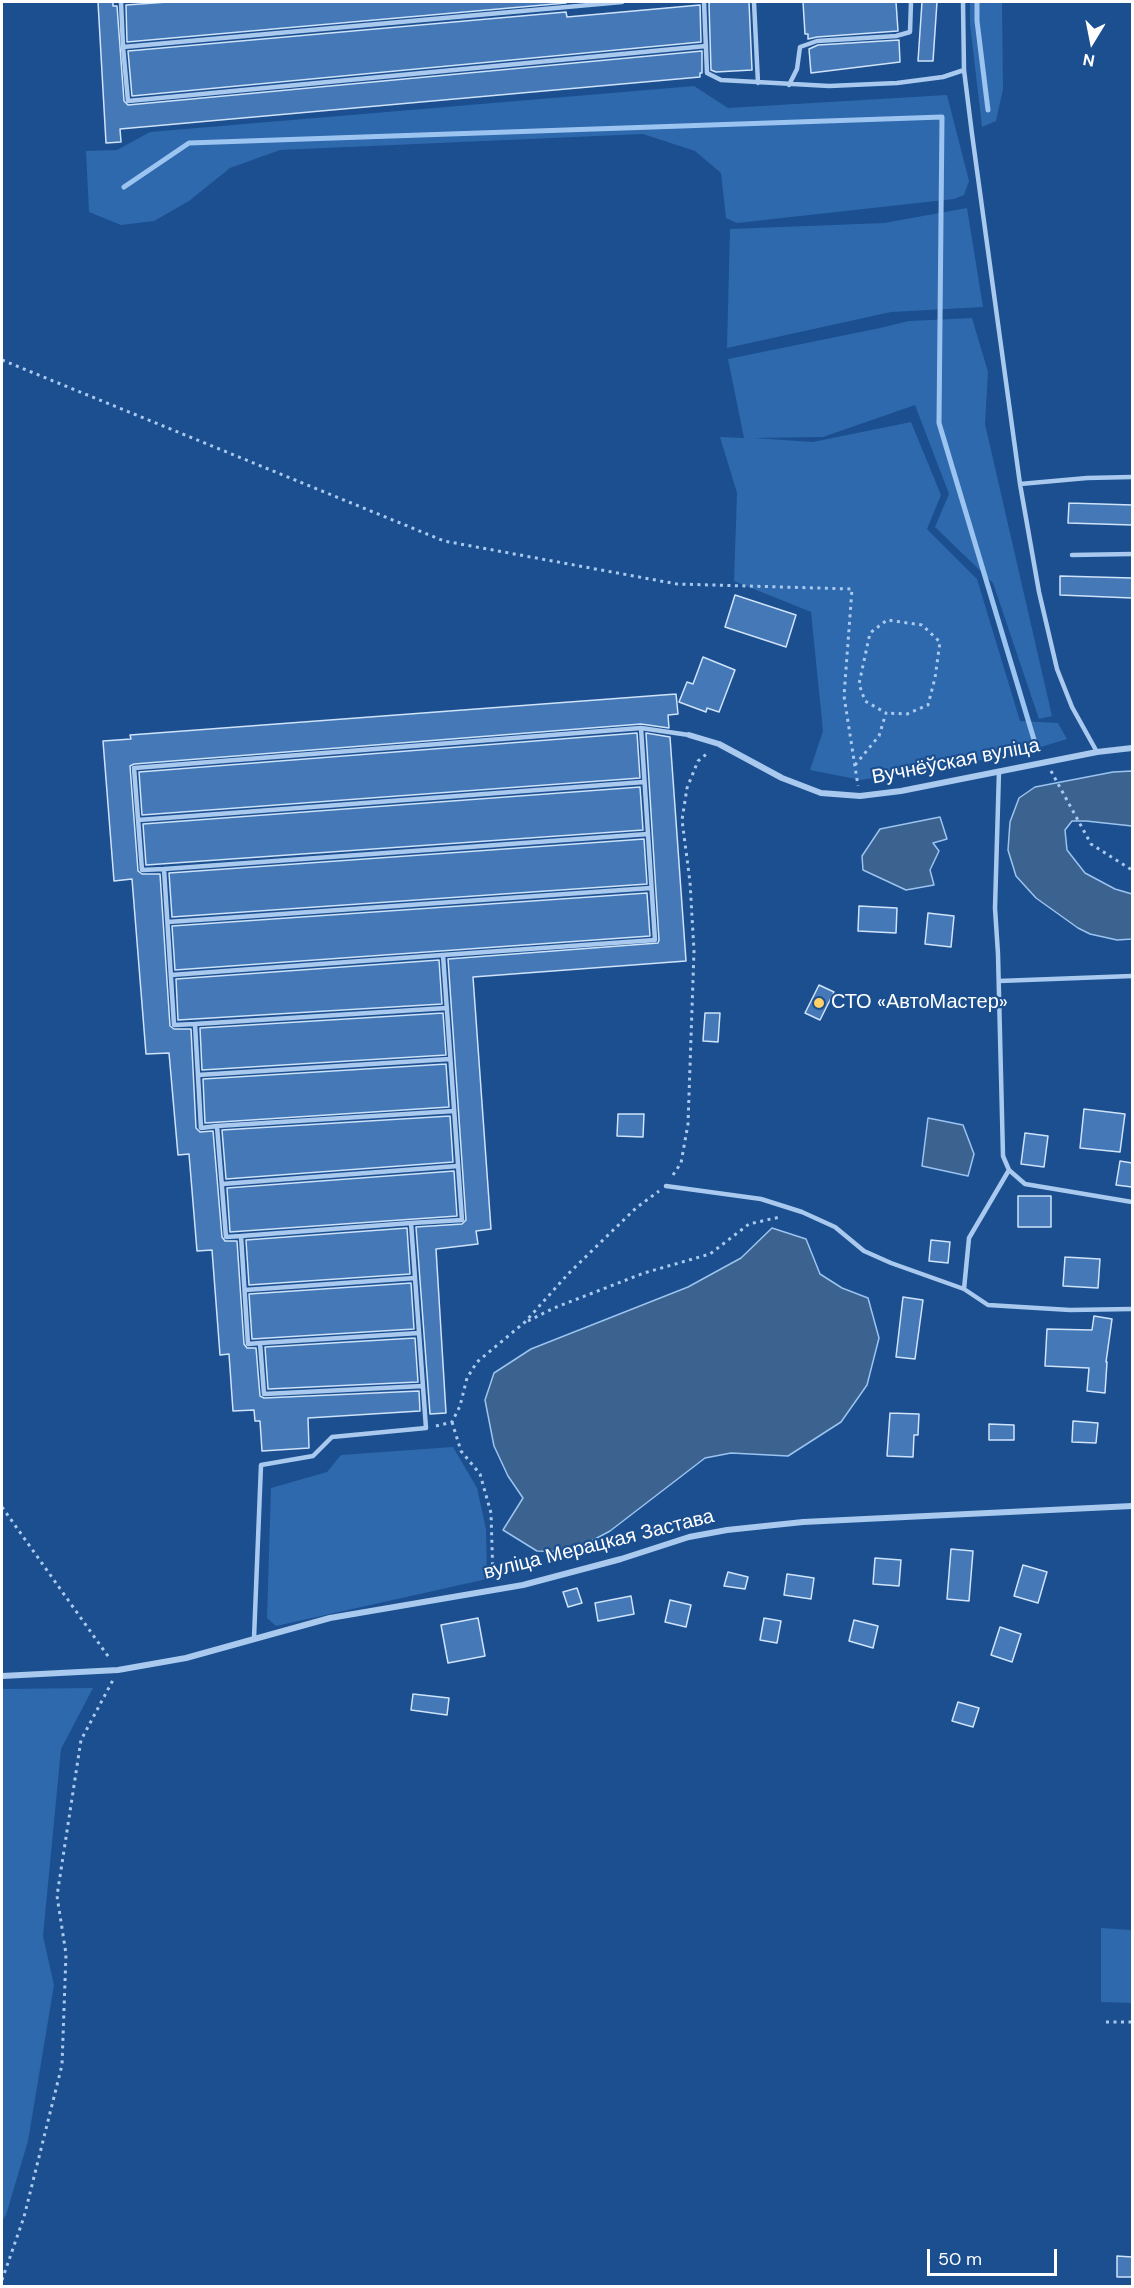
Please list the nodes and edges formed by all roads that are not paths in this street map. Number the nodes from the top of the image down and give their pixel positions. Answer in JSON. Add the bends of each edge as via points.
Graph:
{"nodes":[{"id":1,"x":121,"y":2,"type":"edge"},
{"id":2,"x":622,"y":2,"type":"edge"},
{"id":3,"x":704,"y":2,"type":"edge"},
{"id":4,"x":754,"y":2,"type":"edge"},
{"id":5,"x":911,"y":2,"type":"edge"},
{"id":6,"x":963,"y":2,"type":"edge"},
{"id":7,"x":123,"y":46,"type":"junction"},
{"id":8,"x":706,"y":46,"type":"junction"},
{"id":9,"x":964,"y":70,"type":"junction"},
{"id":10,"x":758,"y":83,"type":"junction"},
{"id":11,"x":789,"y":85,"type":"junction"},
{"id":12,"x":1132,"y":477,"type":"edge"},
{"id":13,"x":1020,"y":484,"type":"junction"},
{"id":14,"x":1132,"y":554,"type":"edge"},
{"id":15,"x":1072,"y":555,"type":"dead end"},
{"id":16,"x":641,"y":728,"type":"junction"},
{"id":17,"x":689,"y":735,"type":"joint"},
{"id":18,"x":1132,"y":748,"type":"edge"},
{"id":19,"x":1097,"y":752,"type":"junction"},
{"id":20,"x":999,"y":770,"type":"junction"},
{"id":21,"x":645,"y":782,"type":"junction"},
{"id":22,"x":138,"y":820,"type":"junction"},
{"id":23,"x":648,"y":834,"type":"junction"},
{"id":24,"x":164,"y":869,"type":"junction"},
{"id":25,"x":651,"y":888,"type":"junction"},
{"id":26,"x":168,"y":922,"type":"junction"},
{"id":27,"x":443,"y":955,"type":"junction"},
{"id":28,"x":171,"y":975,"type":"junction"},
{"id":29,"x":1132,"y":976,"type":"edge"},
{"id":30,"x":999,"y":981,"type":"junction"},
{"id":31,"x":447,"y":1008,"type":"junction"},
{"id":32,"x":195,"y":1024,"type":"junction"},
{"id":33,"x":450,"y":1059,"type":"junction"},
{"id":34,"x":198,"y":1075,"type":"junction"},
{"id":35,"x":454,"y":1111,"type":"junction"},
{"id":36,"x":217,"y":1126,"type":"junction"},
{"id":37,"x":458,"y":1166,"type":"junction"},
{"id":38,"x":1009,"y":1170,"type":"junction"},
{"id":39,"x":222,"y":1184,"type":"junction"},
{"id":40,"x":666,"y":1186,"type":"road end"},
{"id":41,"x":1132,"y":1202,"type":"edge"},
{"id":42,"x":411,"y":1223,"type":"junction"},
{"id":43,"x":241,"y":1236,"type":"junction"},
{"id":44,"x":415,"y":1278,"type":"junction"},
{"id":45,"x":964,"y":1289,"type":"junction"},
{"id":46,"x":245,"y":1290,"type":"junction"},
{"id":47,"x":1132,"y":1309,"type":"edge"},
{"id":48,"x":419,"y":1333,"type":"junction"},
{"id":49,"x":260,"y":1343,"type":"junction"},
{"id":50,"x":423,"y":1386,"type":"junction"},
{"id":51,"x":1132,"y":1506,"type":"edge"},
{"id":52,"x":254,"y":1638,"type":"junction"},
{"id":53,"x":2,"y":1676,"type":"edge"}],
"edges":[{"from":1,"to":7,"type":"lane"},
{"from":2,"to":7,"type":"lane"},
{"from":3,"to":8,"type":"lane"},
{"from":4,"to":10,"type":"lane"},
{"from":5,"to":11,"type":"lane","via":[[910,32],[800,46],[797,69]]},
{"from":6,"to":9,"type":"lane"},
{"from":7,"to":8,"type":"lane","via":[[128,101]]},
{"from":8,"to":10,"type":"lane","via":[[707,73],[721,80]]},
{"from":9,"to":11,"type":"lane","via":[[897,83]]},
{"from":9,"to":13,"type":"lane"},
{"from":10,"to":11,"type":"lane"},
{"from":12,"to":13,"type":"lane"},
{"from":13,"to":19,"type":"lane","via":[[1057,669]]},
{"from":14,"to":15,"type":"lane"},
{"from":16,"to":17,"type":"lane"},
{"from":16,"to":21,"type":"lane"},
{"from":16,"to":22,"type":"lane","via":[[134,768]]},
{"from":17,"to":20,"type":"street","name":"Вучнёўская вуліца","via":[[719,744],[782,778],[821,793],[860,796],[901,791]]},
{"from":18,"to":19,"type":"street","name":"Вучнёўская вуліца"},
{"from":19,"to":20,"type":"street","name":"Вучнёўская вуліца"},
{"from":20,"to":30,"type":"lane","via":[[994,867]]},
{"from":21,"to":22,"type":"lane"},
{"from":21,"to":23,"type":"lane"},
{"from":22,"to":24,"type":"lane","via":[[142,870]]},
{"from":23,"to":24,"type":"lane"},
{"from":23,"to":25,"type":"lane"},
{"from":24,"to":26,"type":"lane"},
{"from":25,"to":26,"type":"lane"},
{"from":25,"to":27,"type":"lane","via":[[655,939]]},
{"from":26,"to":28,"type":"lane"},
{"from":27,"to":28,"type":"lane"},
{"from":27,"to":31,"type":"lane"},
{"from":28,"to":32,"type":"lane","via":[[174,1025]]},
{"from":29,"to":30,"type":"lane"},
{"from":30,"to":38,"type":"lane","via":[[1003,1156]]},
{"from":31,"to":32,"type":"lane"},
{"from":31,"to":33,"type":"lane"},
{"from":32,"to":34,"type":"lane"},
{"from":33,"to":34,"type":"lane"},
{"from":33,"to":35,"type":"lane"},
{"from":34,"to":36,"type":"lane","via":[[201,1128]]},
{"from":35,"to":36,"type":"lane"},
{"from":35,"to":37,"type":"lane"},
{"from":36,"to":39,"type":"lane"},
{"from":37,"to":39,"type":"lane"},
{"from":37,"to":42,"type":"lane","via":[[462,1220]]},
{"from":38,"to":41,"type":"lane","via":[[1025,1184]]},
{"from":38,"to":45,"type":"lane","via":[[969,1238]]},
{"from":39,"to":43,"type":"lane","via":[[226,1237]]},
{"from":40,"to":45,"type":"lane","via":[[761,1199],[802,1212],[835,1227],[864,1251]]},
{"from":42,"to":43,"type":"lane"},
{"from":42,"to":44,"type":"lane"},
{"from":43,"to":46,"type":"lane"},
{"from":44,"to":46,"type":"lane"},
{"from":44,"to":48,"type":"lane"},
{"from":45,"to":47,"type":"lane","via":[[988,1305]]},
{"from":46,"to":49,"type":"lane","via":[[248,1344]]},
{"from":48,"to":49,"type":"lane"},
{"from":48,"to":50,"type":"lane"},
{"from":49,"to":50,"type":"lane","via":[[264,1394]]},
{"from":50,"to":52,"type":"lane","via":[[426,1428],[332,1437],[313,1456],[261,1465]]},
{"from":51,"to":52,"type":"street","name":"вуліца Мерацкая Застава","via":[[803,1522],[727,1530],[689,1537],[523,1585],[330,1618]]},
{"from":52,"to":53,"type":"street","name":"вуліца Мерацкая Застава","via":[[186,1658],[118,1670]]}]}
